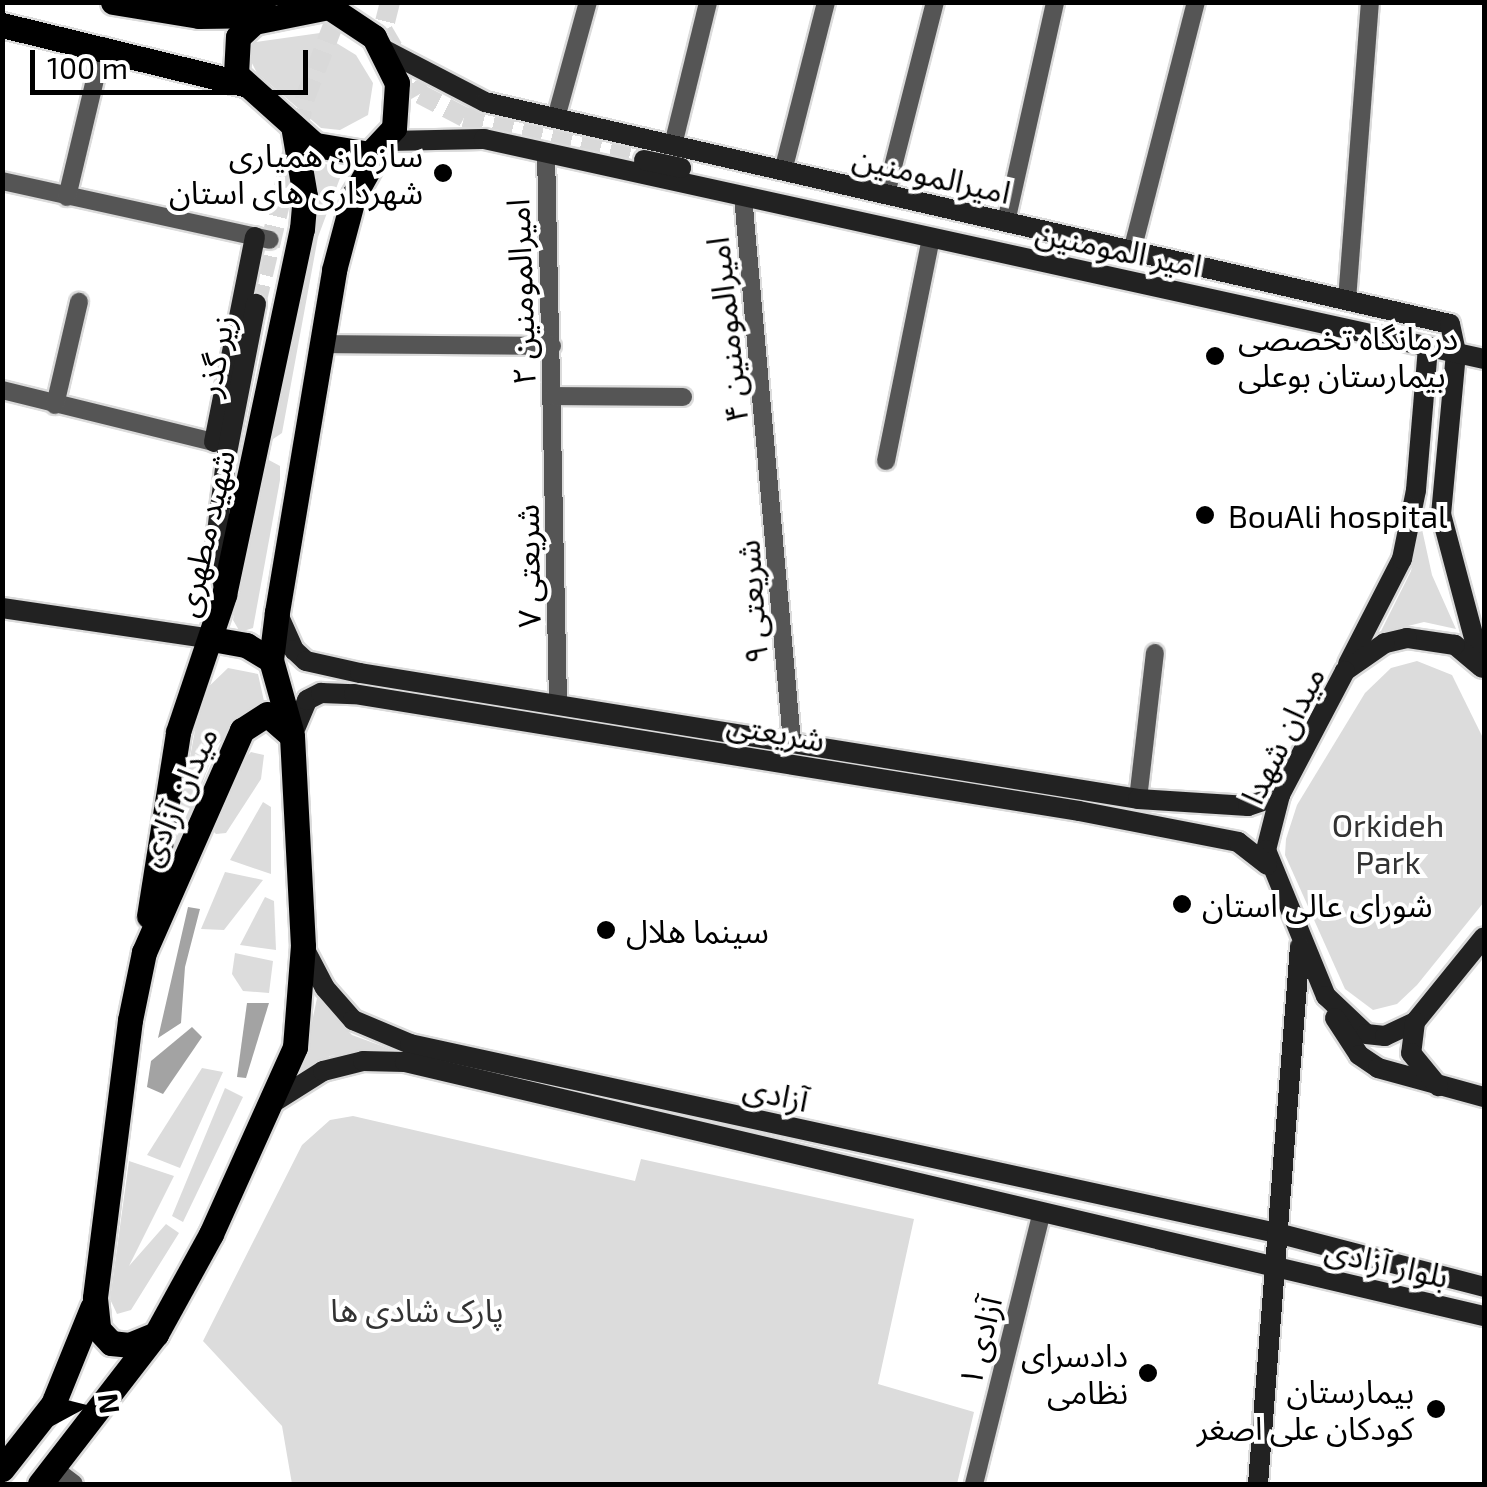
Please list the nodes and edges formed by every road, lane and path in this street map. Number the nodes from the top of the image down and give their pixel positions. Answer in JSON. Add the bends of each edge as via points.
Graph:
{"nodes":[{"id":1,"x":588,"y":2,"type":"edge"},
{"id":2,"x":708,"y":2,"type":"edge"},
{"id":3,"x":826,"y":2,"type":"edge"},
{"id":4,"x":935,"y":2,"type":"edge"},
{"id":5,"x":1056,"y":2,"type":"edge"},
{"id":6,"x":1196,"y":2,"type":"edge"},
{"id":7,"x":1370,"y":2,"type":"edge"},
{"id":8,"x":118,"y":3,"type":"edge"},
{"id":9,"x":310,"y":5,"type":"edge"},
{"id":10,"x":273,"y":15,"type":"junction"},
{"id":11,"x":2,"y":26,"type":"edge"},
{"id":12,"x":103,"y":46,"type":"junction"},
{"id":13,"x":383,"y":50,"type":"junction"},
{"id":14,"x":244,"y":84,"type":"junction"},
{"id":15,"x":556,"y":118,"type":"junction"},
{"id":16,"x":293,"y":126,"type":"junction"},
{"id":17,"x":383,"y":145,"type":"junction"},
{"id":18,"x":674,"y":146,"type":"junction"},
{"id":19,"x":546,"y":152,"type":"junction"},
{"id":20,"x":644,"y":160,"type":"tunnel mouth"},
{"id":21,"x":782,"y":171,"type":"junction"},
{"id":22,"x":2,"y":181,"type":"edge"},
{"id":23,"x":886,"y":194,"type":"junction"},
{"id":24,"x":743,"y":196,"type":"junction"},
{"id":25,"x":68,"y":197,"type":"junction"},
{"id":26,"x":1006,"y":222,"type":"junction"},
{"id":27,"x":904,"y":232,"type":"junction"},
{"id":28,"x":931,"y":237,"type":"junction"},
{"id":29,"x":262,"y":239,"type":"joint"},
{"id":30,"x":1132,"y":251,"type":"junction"},
{"id":31,"x":1347,"y":300,"type":"junction"},
{"id":32,"x":79,"y":302,"type":"dead end"},
{"id":33,"x":256,"y":304,"type":"tunnel mouth"},
{"id":34,"x":322,"y":344,"type":"junction"},
{"id":35,"x":552,"y":346,"type":"junction"},
{"id":36,"x":1428,"y":346,"type":"junction"},
{"id":37,"x":1456,"y":353,"type":"junction"},
{"id":38,"x":1484,"y":359,"type":"edge"},
{"id":39,"x":2,"y":390,"type":"edge"},
{"id":40,"x":554,"y":396,"type":"junction"},
{"id":41,"x":683,"y":397,"type":"dead end"},
{"id":42,"x":55,"y":405,"type":"junction"},
{"id":43,"x":556,"y":430,"type":"joint"},
{"id":44,"x":214,"y":442,"type":"joint"},
{"id":45,"x":257,"y":448,"type":"junction"},
{"id":46,"x":304,"y":457,"type":"junction"},
{"id":47,"x":770,"y":458,"type":"joint"},
{"id":48,"x":886,"y":460,"type":"dead end"},
{"id":49,"x":224,"y":595,"type":"junction"},
{"id":50,"x":2,"y":608,"type":"edge"},
{"id":51,"x":277,"y":612,"type":"junction"},
{"id":52,"x":212,"y":638,"type":"junction"},
{"id":53,"x":1156,"y":652,"type":"dead end"},
{"id":54,"x":271,"y":660,"type":"junction"},
{"id":55,"x":1345,"y":671,"type":"junction"},
{"id":56,"x":1483,"y":671,"type":"edge"},
{"id":57,"x":558,"y":702,"type":"junction"},
{"id":58,"x":555,"y":724,"type":"junction"},
{"id":59,"x":292,"y":736,"type":"junction"},
{"id":60,"x":792,"y":742,"type":"junction"},
{"id":61,"x":1280,"y":795,"type":"junction"},
{"id":62,"x":1138,"y":799,"type":"junction"},
{"id":63,"x":1266,"y":865,"type":"junction"},
{"id":64,"x":1484,"y":937,"type":"edge"},
{"id":65,"x":1300,"y":945,"type":"junction"},
{"id":66,"x":303,"y":946,"type":"junction"},
{"id":67,"x":144,"y":952,"type":"junction"},
{"id":68,"x":1326,"y":996,"type":"junction"},
{"id":69,"x":1415,"y":1022,"type":"junction"},
{"id":70,"x":1438,"y":1086,"type":"junction"},
{"id":71,"x":1484,"y":1097,"type":"edge"},
{"id":72,"x":274,"y":1102,"type":"junction"},
{"id":73,"x":1042,"y":1212,"type":"junction"},
{"id":74,"x":1277,"y":1233,"type":"junction"},
{"id":75,"x":1275,"y":1267,"type":"junction"},
{"id":76,"x":1484,"y":1286,"type":"edge"},
{"id":77,"x":95,"y":1298,"type":"junction"},
{"id":78,"x":1484,"y":1316,"type":"edge"},
{"id":79,"x":156,"y":1334,"type":"junction"},
{"id":80,"x":2,"y":1469,"type":"edge"},
{"id":81,"x":47,"y":1476,"type":"edge"},
{"id":82,"x":74,"y":1484,"type":"edge"},
{"id":83,"x":974,"y":1484,"type":"edge"},
{"id":84,"x":1258,"y":1484,"type":"edge"}],
"edges":[{"from":1,"to":15,"type":"street"},
{"from":2,"to":18,"type":"street"},
{"from":3,"to":21,"type":"street"},
{"from":4,"to":23,"type":"street"},
{"from":5,"to":26,"type":"street"},
{"from":6,"to":30,"type":"street"},
{"from":7,"to":31,"type":"street"},
{"from":8,"to":10,"type":"main road","via":[[199,16]]},
{"from":9,"to":10,"type":"main road"},
{"from":9,"to":13,"type":"main road","via":[[340,10]]},
{"from":10,"to":14,"type":"main road","via":[[238,37],[236,74]]},
{"from":11,"to":12,"type":"main road"},
{"from":12,"to":14,"type":"main road"},
{"from":12,"to":25,"type":"street"},
{"from":13,"to":15,"type":"main road","name":"امیرالمومنین","via":[[460,94]]},
{"from":13,"to":17,"type":"main road","via":[[398,95]]},
{"from":14,"to":16,"type":"main road"},
{"from":15,"to":18,"type":"main road","name":"امیرالمومنین"},
{"from":16,"to":17,"type":"main road","via":[[315,146],[341,154]]},
{"from":16,"to":45,"type":"main road","name":"شهید مطهری","via":[[305,196],[302,229]]},
{"from":17,"to":19,"type":"main road","name":"امیر المومنین","via":[[456,136]]},
{"from":17,"to":34,"type":"main road","via":[[345,224]]},
{"from":18,"to":21,"type":"main road","name":"امیرالمومنین"},
{"from":19,"to":24,"type":"main road","name":"امیر المومنین"},
{"from":19,"to":35,"type":"street","name":"امیرالمومنین ۲"},
{"from":20,"to":27,"type":"main road","via":[[866,214]]},
{"from":21,"to":23,"type":"main road","name":"امیرالمومنین"},
{"from":22,"to":25,"type":"street"},
{"from":23,"to":26,"type":"main road","name":"امیرالمومنین"},
{"from":24,"to":27,"type":"main road","name":"امیر المومنین"},
{"from":24,"to":47,"type":"street","name":"امیرالمومنین ۴"},
{"from":25,"to":29,"type":"street"},
{"from":26,"to":30,"type":"main road","name":"امیرالمومنین"},
{"from":27,"to":28,"type":"main road","name":"امیر المومنین"},
{"from":28,"to":36,"type":"main road","name":"امیر المومنین"},
{"from":28,"to":48,"type":"street"},
{"from":29,"to":44,"type":"main road"},
{"from":30,"to":31,"type":"main road","name":"امیرالمومنین"},
{"from":31,"to":37,"type":"main road","name":"امیرالمومنین","via":[[1450,324]]},
{"from":32,"to":42,"type":"street"},
{"from":33,"to":49,"type":"main road","name":"زیر گذر","via":[[216,540]]},
{"from":34,"to":35,"type":"street"},
{"from":34,"to":46,"type":"main road"},
{"from":35,"to":40,"type":"street","name":"امیرالمومنین ۲"},
{"from":36,"to":37,"type":"main road","name":"امیر المومنین"},
{"from":36,"to":55,"type":"main road","via":[[1416,490],[1402,559]]},
{"from":37,"to":38,"type":"main road","name":"امیر المومنین"},
{"from":37,"to":56,"type":"main road","via":[[1441,514]]},
{"from":39,"to":42,"type":"street"},
{"from":40,"to":41,"type":"street"},
{"from":40,"to":43,"type":"street","name":"امیرالمومنین ۲"},
{"from":42,"to":44,"type":"street"},
{"from":43,"to":57,"type":"street","name":"شریعتی ۷"},
{"from":45,"to":46,"type":"main road"},
{"from":45,"to":49,"type":"main road","name":"شهید مطهری"},
{"from":46,"to":51,"type":"main road"},
{"from":47,"to":60,"type":"street","name":"شریعتی ۹"},
{"from":49,"to":52,"type":"main road","name":"شهید مطهری"},
{"from":50,"to":52,"type":"main road"},
{"from":51,"to":54,"type":"main road"},
{"from":51,"to":57,"type":"main road","via":[[306,661]]},
{"from":52,"to":54,"type":"main road","via":[[246,644]]},
{"from":52,"to":67,"type":"main road","name":"شهید مطهری","via":[[178,732]]},
{"from":53,"to":62,"type":"street"},
{"from":54,"to":59,"type":"main road"},
{"from":55,"to":56,"type":"main road","name":"میدان شهدا","via":[[1384,643],[1407,638],[1455,645]]},
{"from":55,"to":61,"type":"main road","name":"میدان شهدا"},
{"from":57,"to":58,"type":"main road"},
{"from":57,"to":60,"type":"main road"},
{"from":58,"to":59,"type":"main road","name":"شریعتی","via":[[335,692],[307,700]]},
{"from":58,"to":63,"type":"main road","name":"شریعتی","via":[[1214,837],[1238,842]]},
{"from":59,"to":66,"type":"main road"},
{"from":59,"to":67,"type":"main road","name":"میدان آزادی","via":[[267,714],[242,730]]},
{"from":60,"to":62,"type":"main road"},
{"from":61,"to":62,"type":"main road","via":[[1248,806]]},
{"from":61,"to":63,"type":"main road","name":"میدان شهدا"},
{"from":63,"to":65,"type":"main road"},
{"from":64,"to":69,"type":"main road"},
{"from":65,"to":68,"type":"main road"},
{"from":65,"to":74,"type":"main road"},
{"from":66,"to":72,"type":"main road","via":[[295,1047]]},
{"from":66,"to":74,"type":"main road","name":"آزادی","via":[[325,988],[353,1020],[410,1044]]},
{"from":67,"to":77,"type":"main road","name":"میدان آزادی"},
{"from":68,"to":69,"type":"main road","via":[[1366,1034],[1384,1036]]},
{"from":68,"to":70,"type":"main road","via":[[1359,1055],[1395,1075]]},
{"from":69,"to":70,"type":"main road","via":[[1412,1054]]},
{"from":70,"to":71,"type":"main road"},
{"from":72,"to":73,"type":"main road","name":"آزادی","via":[[323,1071],[363,1061],[405,1062]]},
{"from":72,"to":79,"type":"main road"},
{"from":73,"to":75,"type":"main road","name":"آزادی"},
{"from":73,"to":83,"type":"street","name":"آزادی ۱"},
{"from":74,"to":75,"type":"main road"},
{"from":74,"to":76,"type":"main road","name":"بلوار آزادی"},
{"from":75,"to":78,"type":"main road","name":"بلوار آزادی"},
{"from":75,"to":84,"type":"main road"},
{"from":77,"to":79,"type":"main road","name":"میدان آزادی","via":[[98,1329],[111,1344]]},
{"from":77,"to":80,"type":"main road","via":[[80,1352],[53,1404]]},
{"from":79,"to":81,"type":"main road"},
{"from":81,"to":82,"type":"street"}]}
